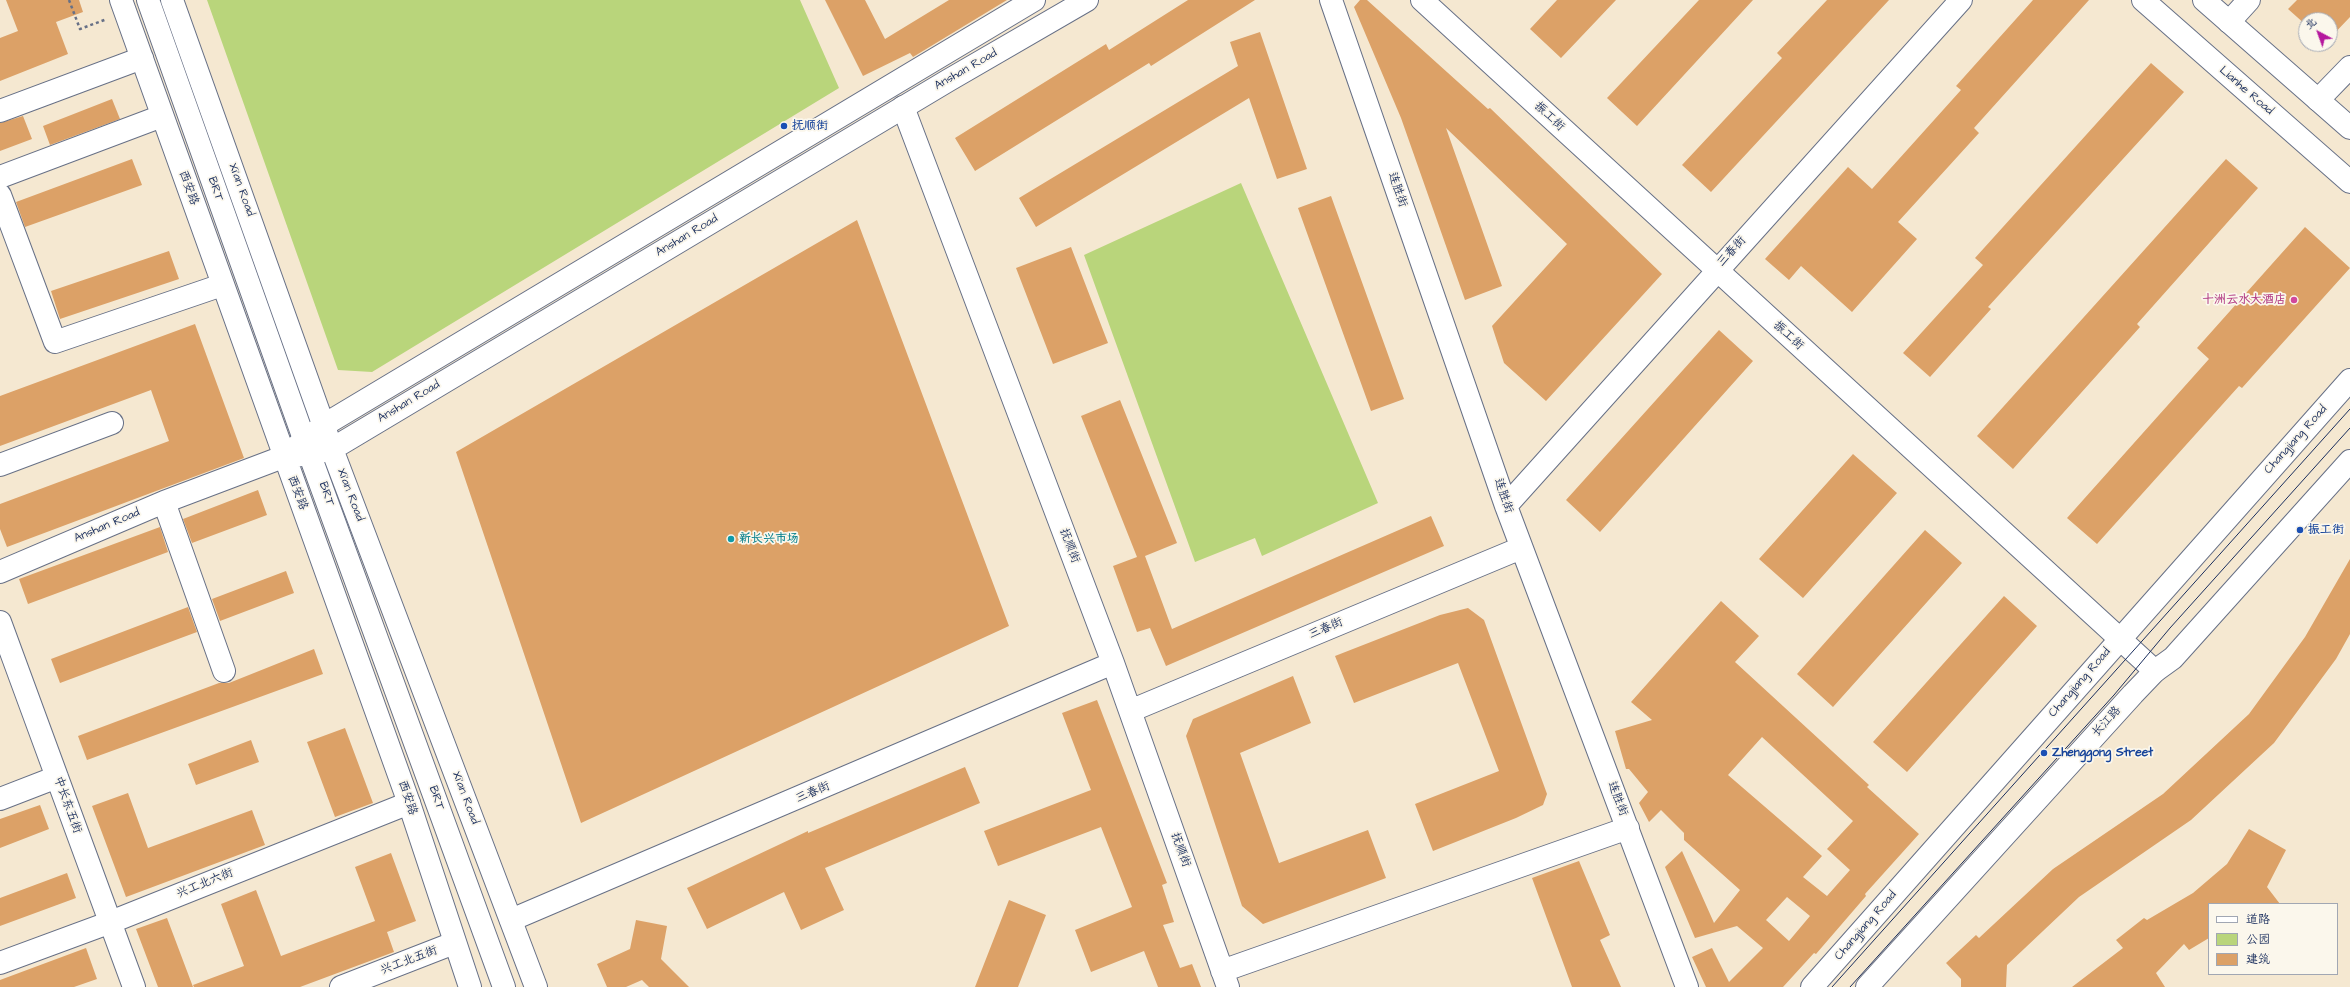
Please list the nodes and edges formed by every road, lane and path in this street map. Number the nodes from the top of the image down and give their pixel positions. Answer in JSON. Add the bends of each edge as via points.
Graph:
{"nodes":[{"id":1,"x":69,"y":0,"type":"edge"},
{"id":2,"x":121,"y":0,"type":"edge"},
{"id":3,"x":148,"y":0,"type":"edge"},
{"id":4,"x":172,"y":0,"type":"edge"},
{"id":5,"x":1034,"y":0,"type":"edge"},
{"id":6,"x":1087,"y":0,"type":"edge"},
{"id":7,"x":1331,"y":0,"type":"edge"},
{"id":8,"x":1422,"y":0,"type":"edge"},
{"id":9,"x":1961,"y":0,"type":"edge"},
{"id":10,"x":2143,"y":0,"type":"edge"},
{"id":11,"x":2204,"y":0,"type":"edge"},
{"id":12,"x":2250,"y":0,"type":"edge"},
{"id":13,"x":75,"y":15,"type":"dead end"},
{"id":14,"x":2229,"y":22,"type":"junction"},
{"id":15,"x":142,"y":58,"type":"junction"},
{"id":16,"x":2350,"y":67,"type":"edge"},
{"id":17,"x":2318,"y":100,"type":"junction"},
{"id":18,"x":903,"y":107,"type":"junction"},
{"id":19,"x":0,"y":111,"type":"edge"},
{"id":20,"x":162,"y":116,"type":"junction"},
{"id":21,"x":2350,"y":128,"type":"edge"},
{"id":22,"x":0,"y":177,"type":"edge"},
{"id":23,"x":2350,"y":182,"type":"edge"},
{"id":24,"x":0,"y":195,"type":"edge"},
{"id":25,"x":1716,"y":270,"type":"junction"},
{"id":26,"x":222,"y":285,"type":"junction"},
{"id":27,"x":2350,"y":380,"type":"edge"},
{"id":28,"x":112,"y":423,"type":"dead end"},
{"id":29,"x":324,"y":425,"type":"junction"},
{"id":30,"x":308,"y":446,"type":"junction"},
{"id":31,"x":332,"y":449,"type":"junction"},
{"id":32,"x":283,"y":456,"type":"junction"},
{"id":33,"x":2350,"y":461,"type":"edge"},
{"id":34,"x":0,"y":465,"type":"edge"},
{"id":35,"x":164,"y":502,"type":"junction"},
{"id":36,"x":1506,"y":506,"type":"junction"},
{"id":37,"x":1521,"y":548,"type":"junction"},
{"id":38,"x":0,"y":572,"type":"edge"},
{"id":39,"x":0,"y":622,"type":"edge"},
{"id":40,"x":2119,"y":638,"type":"junction"},
{"id":41,"x":1114,"y":663,"type":"junction"},
{"id":42,"x":224,"y":671,"type":"dead end"},
{"id":43,"x":2155,"y":671,"type":"junction"},
{"id":44,"x":1130,"y":711,"type":"junction"},
{"id":45,"x":57,"y":777,"type":"junction"},
{"id":46,"x":0,"y":799,"type":"edge"},
{"id":47,"x":409,"y":803,"type":"junction"},
{"id":48,"x":1628,"y":828,"type":"junction"},
{"id":49,"x":511,"y":920,"type":"junction"},
{"id":50,"x":111,"y":922,"type":"junction"},
{"id":51,"x":454,"y":943,"type":"junction"},
{"id":52,"x":0,"y":963,"type":"edge"},
{"id":53,"x":1225,"y":979,"type":"edge"},
{"id":54,"x":134,"y":987,"type":"edge"},
{"id":55,"x":341,"y":987,"type":"edge"},
{"id":56,"x":470,"y":987,"type":"edge"},
{"id":57,"x":504,"y":987,"type":"edge"},
{"id":58,"x":536,"y":987,"type":"edge"},
{"id":59,"x":1687,"y":987,"type":"edge"},
{"id":60,"x":1812,"y":987,"type":"edge"},
{"id":61,"x":1867,"y":987,"type":"edge"}],
"edges":[{"from":1,"to":13,"type":"path"},
{"from":2,"to":15,"type":"street","name":"西安路"},
{"from":3,"to":30,"type":"street","name":"BRT"},
{"from":4,"to":29,"type":"street","name":"Xi'an Road"},
{"from":5,"to":29,"type":"street","name":"Anshan Road"},
{"from":6,"to":18,"type":"street","name":"Anshan Road"},
{"from":7,"to":36,"type":"street","name":"连胜街"},
{"from":8,"to":25,"type":"street","name":"振工街"},
{"from":9,"to":25,"type":"street","name":"三春街"},
{"from":10,"to":23,"type":"street","name":"Lianhe Road"},
{"from":11,"to":14,"type":"street"},
{"from":12,"to":14,"type":"street"},
{"from":14,"to":17,"type":"street"},
{"from":15,"to":19,"type":"street"},
{"from":15,"to":20,"type":"street","name":"西安路"},
{"from":16,"to":17,"type":"street"},
{"from":17,"to":21,"type":"street"},
{"from":18,"to":31,"type":"street","name":"Anshan Road"},
{"from":18,"to":41,"type":"street","name":"抚顺街"},
{"from":20,"to":22,"type":"street"},
{"from":20,"to":26,"type":"street","name":"西安路"},
{"from":24,"to":26,"type":"street","via":[[55,342]]},
{"from":25,"to":36,"type":"street","name":"三春街"},
{"from":25,"to":40,"type":"street","name":"振工街"},
{"from":26,"to":32,"type":"street","name":"西安路"},
{"from":27,"to":40,"type":"street","name":"Changjiang Road"},
{"from":28,"to":34,"type":"street"},
{"from":29,"to":30,"type":"street","name":"Anshan Road"},
{"from":29,"to":31,"type":"street","name":"Xi'an Road"},
{"from":30,"to":31,"type":"street","name":"Anshan Road"},
{"from":30,"to":32,"type":"street","name":"Anshan Road"},
{"from":30,"to":57,"type":"street","name":"BRT"},
{"from":31,"to":49,"type":"street","name":"Xi'an Road"},
{"from":32,"to":35,"type":"street","name":"Anshan Road"},
{"from":32,"to":47,"type":"street","name":"西安路"},
{"from":33,"to":43,"type":"street","name":"长江路","via":[[2173,658]]},
{"from":35,"to":38,"type":"street","name":"Anshan Road"},
{"from":35,"to":42,"type":"street"},
{"from":36,"to":37,"type":"street","name":"连胜街"},
{"from":37,"to":44,"type":"street","name":"三春街"},
{"from":37,"to":48,"type":"street","name":"连胜街"},
{"from":39,"to":45,"type":"street","name":"中长东五街"},
{"from":40,"to":43,"type":"street","name":"振工街"},
{"from":40,"to":60,"type":"street","name":"Changjiang Road"},
{"from":41,"to":44,"type":"street","name":"抚顺街"},
{"from":41,"to":49,"type":"street","name":"三春街"},
{"from":43,"to":61,"type":"street","name":"长江路"},
{"from":44,"to":53,"type":"street","name":"抚顺街"},
{"from":45,"to":46,"type":"street"},
{"from":45,"to":50,"type":"street","name":"中长东五街"},
{"from":47,"to":50,"type":"street","name":"兴工北六街"},
{"from":47,"to":51,"type":"street","name":"西安路"},
{"from":48,"to":53,"type":"street"},
{"from":48,"to":59,"type":"street","name":"连胜街"},
{"from":49,"to":58,"type":"street","name":"Xi'an Road"},
{"from":50,"to":52,"type":"street","name":"兴工北六街"},
{"from":50,"to":54,"type":"street","name":"中长东五街"},
{"from":51,"to":55,"type":"street","name":"兴工北五街"},
{"from":51,"to":56,"type":"street","name":"西安路"}]}
